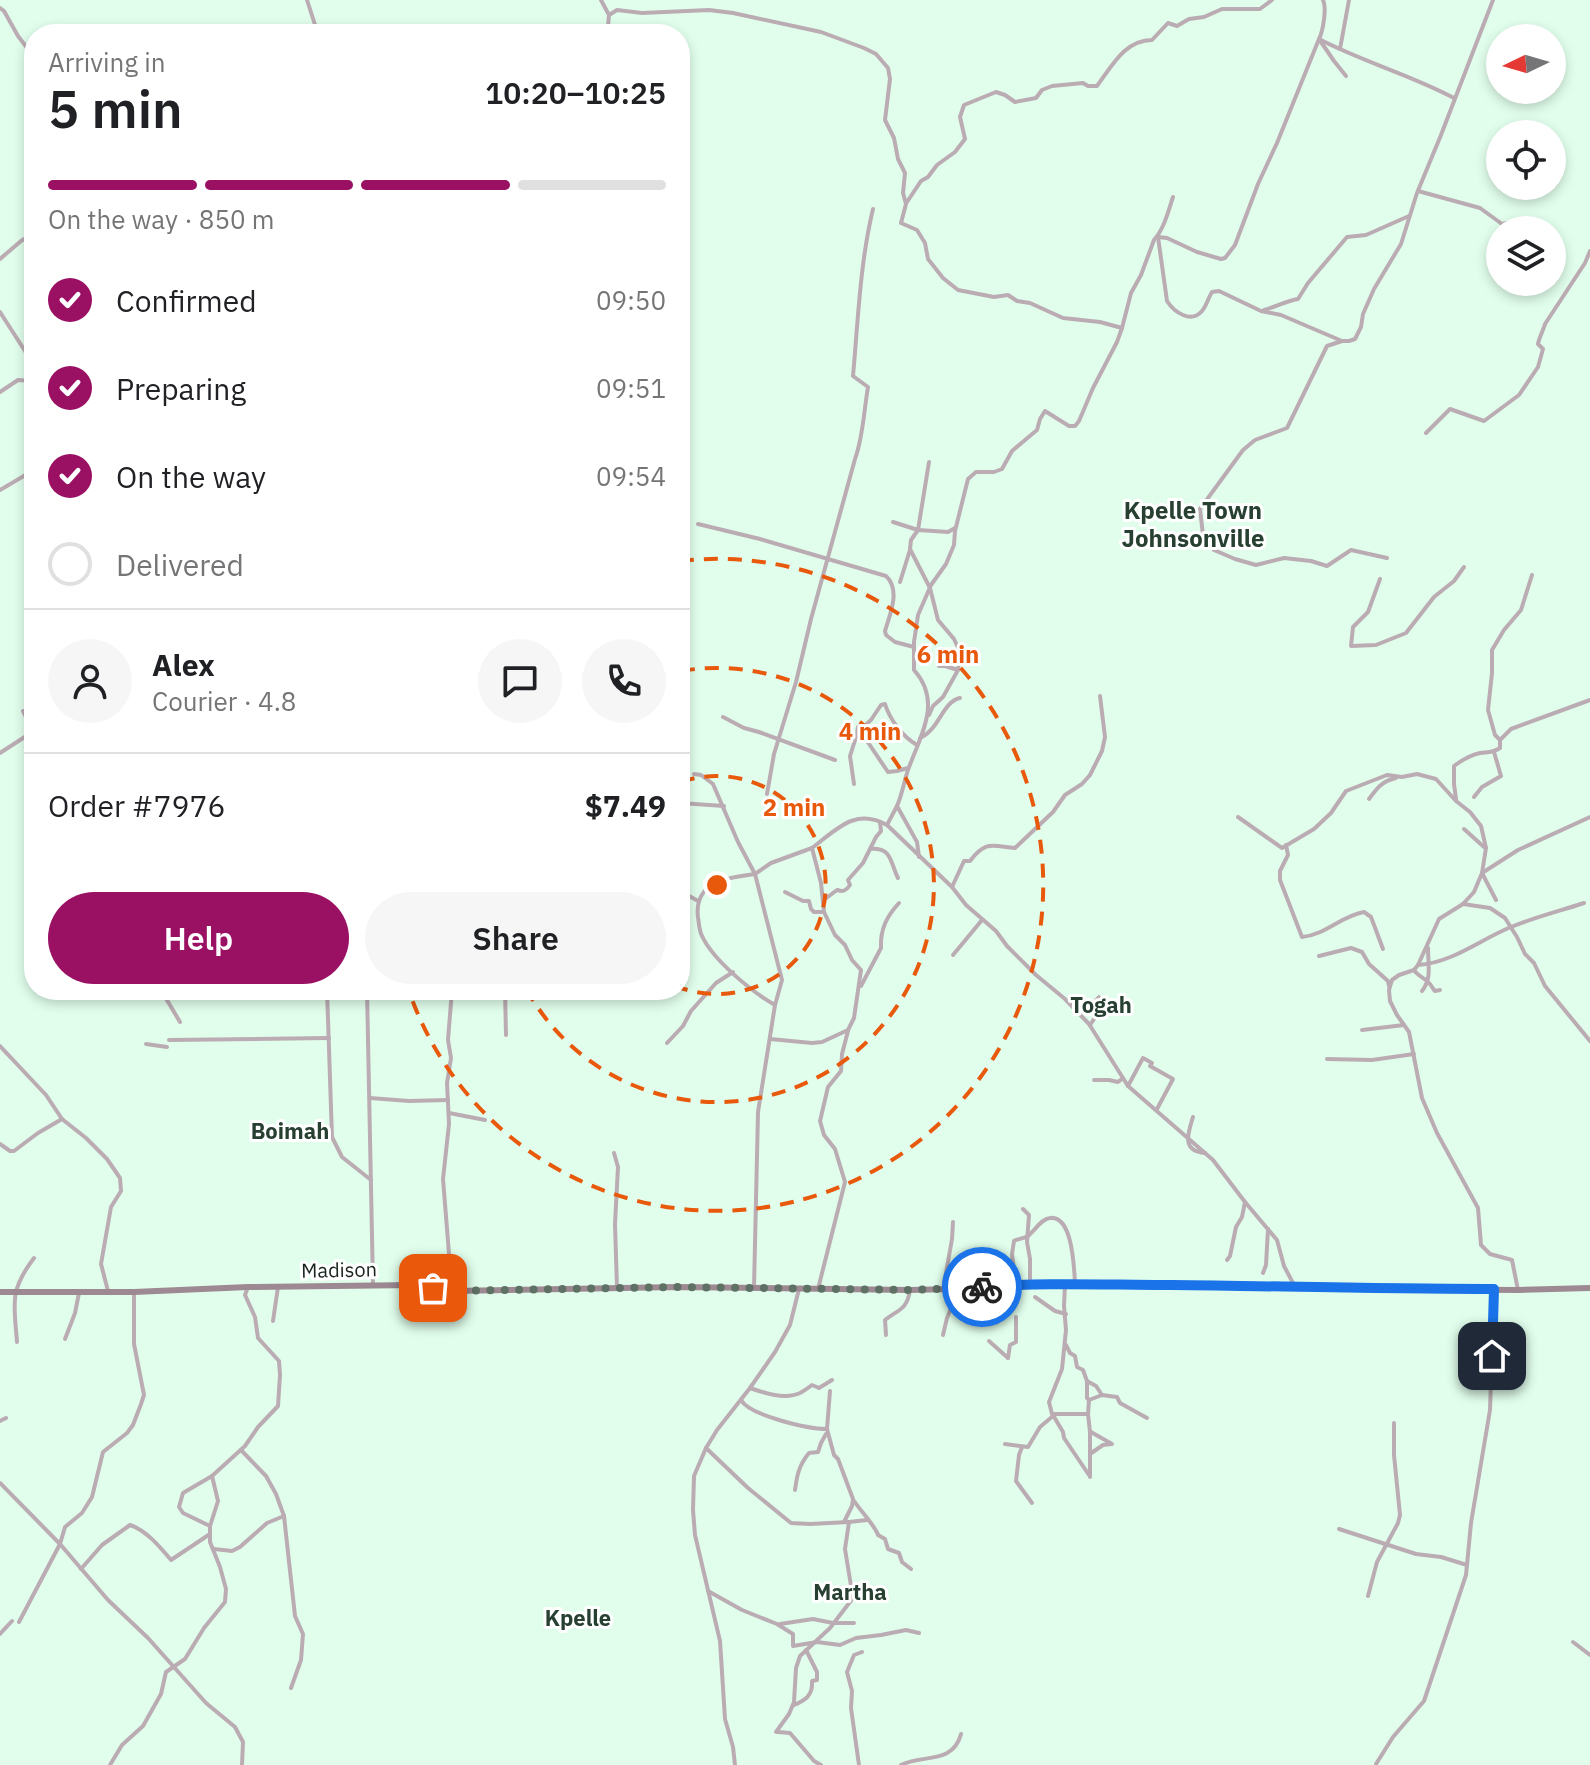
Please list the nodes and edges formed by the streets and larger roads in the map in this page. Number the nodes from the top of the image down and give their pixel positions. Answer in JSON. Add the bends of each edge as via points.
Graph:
{"nodes":[{"id":1,"x":307,"y":0,"type":"edge"},
{"id":2,"x":601,"y":0,"type":"edge"},
{"id":3,"x":1272,"y":0,"type":"edge"},
{"id":4,"x":1323,"y":0,"type":"edge"},
{"id":5,"x":1349,"y":0,"type":"edge"},
{"id":6,"x":1493,"y":0,"type":"edge"},
{"id":7,"x":0,"y":8,"type":"edge"},
{"id":8,"x":609,"y":15,"type":"junction"},
{"id":9,"x":315,"y":24,"type":"edge"},
{"id":10,"x":608,"y":24,"type":"edge"},
{"id":11,"x":1319,"y":39,"type":"junction"},
{"id":12,"x":24,"y":44,"type":"edge"},
{"id":13,"x":1340,"y":49,"type":"junction"},
{"id":14,"x":1346,"y":76,"type":"dead end"},
{"id":15,"x":1454,"y":98,"type":"junction"},
{"id":16,"x":1418,"y":191,"type":"junction"},
{"id":17,"x":1173,"y":197,"type":"dead end"},
{"id":18,"x":906,"y":204,"type":"junction"},
{"id":19,"x":873,"y":209,"type":"dead end"},
{"id":20,"x":1409,"y":216,"type":"junction"},
{"id":21,"x":1491,"y":216,"type":"edge"},
{"id":22,"x":1158,"y":237,"type":"junction"},
{"id":23,"x":24,"y":239,"type":"edge"},
{"id":24,"x":1590,"y":251,"type":"edge"},
{"id":25,"x":0,"y":259,"type":"edge"},
{"id":26,"x":1261,"y":311,"type":"junction"},
{"id":27,"x":0,"y":312,"type":"edge"},
{"id":28,"x":1122,"y":328,"type":"junction"},
{"id":29,"x":1342,"y":341,"type":"junction"},
{"id":30,"x":24,"y":349,"type":"edge"},
{"id":31,"x":24,"y":380,"type":"edge"},
{"id":32,"x":0,"y":392,"type":"edge"},
{"id":33,"x":1426,"y":433,"type":"dead end"},
{"id":34,"x":929,"y":462,"type":"dead end"},
{"id":35,"x":24,"y":476,"type":"edge"},
{"id":36,"x":0,"y":490,"type":"edge"},
{"id":37,"x":893,"y":522,"type":"dead end"},
{"id":38,"x":698,"y":524,"type":"dead end"},
{"id":39,"x":955,"y":528,"type":"junction"},
{"id":40,"x":918,"y":530,"type":"junction"},
{"id":41,"x":910,"y":549,"type":"junction"},
{"id":42,"x":828,"y":558,"type":"junction"},
{"id":43,"x":1387,"y":558,"type":"dead end"},
{"id":44,"x":1464,"y":567,"type":"dead end"},
{"id":45,"x":1532,"y":575,"type":"dead end"},
{"id":46,"x":1380,"y":579,"type":"dead end"},
{"id":47,"x":900,"y":582,"type":"dead end"},
{"id":48,"x":930,"y":588,"type":"junction"},
{"id":49,"x":914,"y":647,"type":"junction"},
{"id":50,"x":939,"y":666,"type":"dead end"},
{"id":51,"x":958,"y":670,"type":"junction"},
{"id":52,"x":1100,"y":696,"type":"dead end"},
{"id":53,"x":960,"y":698,"type":"dead end"},
{"id":54,"x":1590,"y":700,"type":"edge"},
{"id":55,"x":723,"y":717,"type":"dead end"},
{"id":56,"x":928,"y":718,"type":"junction"},
{"id":57,"x":862,"y":728,"type":"junction"},
{"id":58,"x":24,"y":737,"type":"edge"},
{"id":59,"x":920,"y":738,"type":"junction"},
{"id":60,"x":779,"y":739,"type":"junction"},
{"id":61,"x":1500,"y":740,"type":"junction"},
{"id":62,"x":917,"y":745,"type":"junction"},
{"id":63,"x":1494,"y":752,"type":"junction"},
{"id":64,"x":0,"y":753,"type":"edge"},
{"id":65,"x":835,"y":760,"type":"dead end"},
{"id":66,"x":909,"y":768,"type":"junction"},
{"id":67,"x":694,"y":774,"type":"dead end"},
{"id":68,"x":1402,"y":777,"type":"junction"},
{"id":69,"x":854,"y":784,"type":"dead end"},
{"id":70,"x":767,"y":794,"type":"dead end"},
{"id":71,"x":1474,"y":797,"type":"dead end"},
{"id":72,"x":1369,"y":799,"type":"dead end"},
{"id":73,"x":1456,"y":801,"type":"junction"},
{"id":74,"x":690,"y":804,"type":"edge"},
{"id":75,"x":724,"y":806,"type":"junction"},
{"id":76,"x":897,"y":806,"type":"junction"},
{"id":77,"x":1238,"y":817,"type":"dead end"},
{"id":78,"x":1590,"y":817,"type":"edge"},
{"id":79,"x":880,"y":822,"type":"junction"},
{"id":80,"x":887,"y":825,"type":"junction"},
{"id":81,"x":1464,"y":829,"type":"dead end"},
{"id":82,"x":1286,"y":845,"type":"junction"},
{"id":83,"x":812,"y":848,"type":"junction"},
{"id":84,"x":1486,"y":848,"type":"junction"},
{"id":85,"x":870,"y":849,"type":"junction"},
{"id":86,"x":919,"y":857,"type":"junction"},
{"id":87,"x":1482,"y":873,"type":"junction"},
{"id":88,"x":755,"y":874,"type":"junction"},
{"id":89,"x":898,"y":878,"type":"dead end"},
{"id":90,"x":952,"y":887,"type":"junction"},
{"id":91,"x":785,"y":892,"type":"dead end"},
{"id":92,"x":690,"y":898,"type":"edge"},
{"id":93,"x":824,"y":900,"type":"junction"},
{"id":94,"x":1496,"y":900,"type":"dead end"},
{"id":95,"x":698,"y":901,"type":"junction"},
{"id":96,"x":899,"y":903,"type":"dead end"},
{"id":97,"x":1584,"y":903,"type":"dead end"},
{"id":98,"x":1463,"y":904,"type":"junction"},
{"id":99,"x":824,"y":912,"type":"junction"},
{"id":100,"x":982,"y":920,"type":"junction"},
{"id":101,"x":1510,"y":927,"type":"junction"},
{"id":102,"x":1428,"y":945,"type":"junction"},
{"id":103,"x":1383,"y":949,"type":"dead end"},
{"id":104,"x":953,"y":955,"type":"dead end"},
{"id":105,"x":1319,"y":956,"type":"dead end"},
{"id":106,"x":1427,"y":964,"type":"junction"},
{"id":107,"x":1416,"y":967,"type":"junction"},
{"id":108,"x":733,"y":972,"type":"junction"},
{"id":109,"x":1428,"y":982,"type":"junction"},
{"id":110,"x":1390,"y":988,"type":"junction"},
{"id":111,"x":1440,"y":990,"type":"dead end"},
{"id":112,"x":1422,"y":991,"type":"dead end"},
{"id":113,"x":858,"y":992,"type":"junction"},
{"id":114,"x":167,"y":1000,"type":"edge"},
{"id":115,"x":327,"y":1000,"type":"edge"},
{"id":116,"x":367,"y":1000,"type":"edge"},
{"id":117,"x":451,"y":1000,"type":"edge"},
{"id":118,"x":505,"y":1000,"type":"edge"},
{"id":119,"x":1070,"y":1004,"type":"junction"},
{"id":120,"x":775,"y":1005,"type":"junction"},
{"id":121,"x":180,"y":1022,"type":"dead end"},
{"id":122,"x":1090,"y":1025,"type":"junction"},
{"id":123,"x":1404,"y":1025,"type":"junction"},
{"id":124,"x":848,"y":1030,"type":"junction"},
{"id":125,"x":1362,"y":1030,"type":"dead end"},
{"id":126,"x":506,"y":1035,"type":"dead end"},
{"id":127,"x":329,"y":1038,"type":"junction"},
{"id":128,"x":770,"y":1039,"type":"junction"},
{"id":129,"x":169,"y":1040,"type":"dead end"},
{"id":130,"x":1590,"y":1041,"type":"edge"},
{"id":131,"x":667,"y":1043,"type":"dead end"},
{"id":132,"x":146,"y":1044,"type":"dead end"},
{"id":133,"x":0,"y":1046,"type":"edge"},
{"id":134,"x":167,"y":1047,"type":"dead end"},
{"id":135,"x":1414,"y":1054,"type":"junction"},
{"id":136,"x":1327,"y":1059,"type":"dead end"},
{"id":137,"x":1123,"y":1078,"type":"junction"},
{"id":138,"x":1094,"y":1080,"type":"dead end"},
{"id":139,"x":1128,"y":1086,"type":"junction"},
{"id":140,"x":370,"y":1098,"type":"junction"},
{"id":141,"x":448,"y":1100,"type":"junction"},
{"id":142,"x":1156,"y":1109,"type":"junction"},
{"id":143,"x":449,"y":1113,"type":"junction"},
{"id":144,"x":1193,"y":1117,"type":"dead end"},
{"id":145,"x":62,"y":1119,"type":"junction"},
{"id":146,"x":485,"y":1120,"type":"dead end"},
{"id":147,"x":1187,"y":1137,"type":"junction"},
{"id":148,"x":0,"y":1144,"type":"edge"},
{"id":149,"x":614,"y":1153,"type":"dead end"},
{"id":150,"x":371,"y":1180,"type":"junction"},
{"id":151,"x":1245,"y":1202,"type":"junction"},
{"id":152,"x":1023,"y":1209,"type":"dead end"},
{"id":153,"x":953,"y":1222,"type":"dead end"},
{"id":154,"x":1268,"y":1229,"type":"junction"},
{"id":155,"x":1027,"y":1237,"type":"junction"},
{"id":156,"x":34,"y":1258,"type":"dead end"},
{"id":157,"x":1227,"y":1260,"type":"dead end"},
{"id":158,"x":1263,"y":1273,"type":"dead end"},
{"id":159,"x":1030,"y":1283,"type":"junction"},
{"id":160,"x":1075,"y":1283,"type":"junction"},
{"id":161,"x":1016,"y":1284,"type":"junction"},
{"id":162,"x":1065,"y":1284,"type":"junction"},
{"id":163,"x":373,"y":1286,"type":"junction"},
{"id":164,"x":1295,"y":1286,"type":"junction"},
{"id":165,"x":248,"y":1287,"type":"junction"},
{"id":166,"x":278,"y":1287,"type":"junction"},
{"id":167,"x":617,"y":1288,"type":"junction"},
{"id":168,"x":754,"y":1288,"type":"junction"},
{"id":169,"x":1590,"y":1288,"type":"edge"},
{"id":170,"x":799,"y":1289,"type":"junction"},
{"id":171,"x":818,"y":1289,"type":"junction"},
{"id":172,"x":952,"y":1289,"type":"junction"},
{"id":173,"x":1494,"y":1289,"type":"junction"},
{"id":174,"x":910,"y":1290,"type":"junction"},
{"id":175,"x":943,"y":1290,"type":"junction"},
{"id":176,"x":1518,"y":1290,"type":"junction"},
{"id":177,"x":15,"y":1291,"type":"junction"},
{"id":178,"x":80,"y":1291,"type":"junction"},
{"id":179,"x":108,"y":1291,"type":"junction"},
{"id":180,"x":452,"y":1291,"type":"junction"},
{"id":181,"x":0,"y":1292,"type":"edge"},
{"id":182,"x":134,"y":1292,"type":"junction"},
{"id":183,"x":1035,"y":1297,"type":"dead end"},
{"id":184,"x":1066,"y":1314,"type":"junction"},
{"id":185,"x":1016,"y":1317,"type":"dead end"},
{"id":186,"x":273,"y":1321,"type":"dead end"},
{"id":187,"x":886,"y":1335,"type":"dead end"},
{"id":188,"x":943,"y":1335,"type":"dead end"},
{"id":189,"x":65,"y":1339,"type":"dead end"},
{"id":190,"x":989,"y":1341,"type":"dead end"},
{"id":191,"x":17,"y":1342,"type":"dead end"},
{"id":192,"x":1065,"y":1344,"type":"junction"},
{"id":193,"x":832,"y":1380,"type":"dead end"},
{"id":194,"x":1087,"y":1381,"type":"junction"},
{"id":195,"x":750,"y":1388,"type":"junction"},
{"id":196,"x":830,"y":1391,"type":"dead end"},
{"id":197,"x":1102,"y":1395,"type":"junction"},
{"id":198,"x":741,"y":1400,"type":"junction"},
{"id":199,"x":1089,"y":1400,"type":"junction"},
{"id":200,"x":1088,"y":1414,"type":"junction"},
{"id":201,"x":1053,"y":1415,"type":"junction"},
{"id":202,"x":6,"y":1418,"type":"dead end"},
{"id":203,"x":1147,"y":1418,"type":"dead end"},
{"id":204,"x":0,"y":1421,"type":"edge"},
{"id":205,"x":1394,"y":1423,"type":"dead end"},
{"id":206,"x":828,"y":1430,"type":"junction"},
{"id":207,"x":1090,"y":1432,"type":"junction"},
{"id":208,"x":1005,"y":1444,"type":"dead end"},
{"id":209,"x":1022,"y":1447,"type":"junction"},
{"id":210,"x":706,"y":1448,"type":"junction"},
{"id":211,"x":241,"y":1450,"type":"junction"},
{"id":212,"x":1090,"y":1454,"type":"junction"},
{"id":213,"x":212,"y":1476,"type":"junction"},
{"id":214,"x":0,"y":1483,"type":"edge"},
{"id":215,"x":795,"y":1490,"type":"dead end"},
{"id":216,"x":853,"y":1499,"type":"junction"},
{"id":217,"x":1032,"y":1503,"type":"dead end"},
{"id":218,"x":284,"y":1516,"type":"junction"},
{"id":219,"x":867,"y":1520,"type":"junction"},
{"id":220,"x":846,"y":1522,"type":"junction"},
{"id":221,"x":210,"y":1526,"type":"junction"},
{"id":222,"x":1339,"y":1529,"type":"dead end"},
{"id":223,"x":210,"y":1534,"type":"junction"},
{"id":224,"x":60,"y":1544,"type":"junction"},
{"id":225,"x":1386,"y":1545,"type":"junction"},
{"id":226,"x":213,"y":1549,"type":"junction"},
{"id":227,"x":1467,"y":1565,"type":"junction"},
{"id":228,"x":81,"y":1569,"type":"junction"},
{"id":229,"x":911,"y":1569,"type":"dead end"},
{"id":230,"x":708,"y":1591,"type":"junction"},
{"id":231,"x":1368,"y":1596,"type":"dead end"},
{"id":232,"x":12,"y":1621,"type":"dead end"},
{"id":233,"x":19,"y":1622,"type":"dead end"},
{"id":234,"x":833,"y":1623,"type":"junction"},
{"id":235,"x":854,"y":1623,"type":"dead end"},
{"id":236,"x":777,"y":1624,"type":"junction"},
{"id":237,"x":919,"y":1633,"type":"dead end"},
{"id":238,"x":0,"y":1634,"type":"edge"},
{"id":239,"x":814,"y":1642,"type":"junction"},
{"id":240,"x":1573,"y":1642,"type":"dead end"},
{"id":241,"x":805,"y":1647,"type":"junction"},
{"id":242,"x":862,"y":1652,"type":"dead end"},
{"id":243,"x":1590,"y":1655,"type":"edge"},
{"id":244,"x":174,"y":1666,"type":"junction"},
{"id":245,"x":291,"y":1688,"type":"dead end"},
{"id":246,"x":792,"y":1706,"type":"junction"},
{"id":247,"x":961,"y":1734,"type":"dead end"},
{"id":248,"x":1376,"y":1764,"type":"edge"},
{"id":249,"x":110,"y":1765,"type":"edge"},
{"id":250,"x":242,"y":1765,"type":"edge"},
{"id":251,"x":735,"y":1765,"type":"edge"},
{"id":252,"x":821,"y":1765,"type":"edge"},
{"id":253,"x":859,"y":1765,"type":"edge"},
{"id":254,"x":901,"y":1765,"type":"edge"}],
"edges":[{"from":1,"to":9,"type":"street"},
{"from":2,"to":8,"type":"street"},
{"from":3,"to":18,"type":"street","via":[[1260,9],[1222,9],[1177,26],[1168,23],[1152,40],[1125,49],[1097,86],[1052,86],[1036,98],[1015,102],[996,92],[964,105],[960,117],[965,139],[921,181]]},
{"from":4,"to":11,"type":"street"},
{"from":5,"to":13,"type":"street"},
{"from":6,"to":15,"type":"street"},
{"from":7,"to":12,"type":"street"},
{"from":8,"to":10,"type":"street"},
{"from":8,"to":18,"type":"street","via":[[617,10],[733,13],[821,32],[876,54],[888,68],[885,120],[905,173]]},
{"from":11,"to":13,"type":"street"},
{"from":11,"to":14,"type":"street"},
{"from":11,"to":22,"type":"street","via":[[1229,254],[1221,259]]},
{"from":13,"to":15,"type":"street"},
{"from":15,"to":16,"type":"street"},
{"from":16,"to":20,"type":"street"},
{"from":16,"to":21,"type":"street","via":[[1480,208]]},
{"from":17,"to":22,"type":"street"},
{"from":18,"to":28,"type":"street","via":[[901,223],[917,230],[928,259],[958,290],[1008,295],[1063,318]]},
{"from":19,"to":42,"type":"street","via":[[853,376],[868,387],[861,443]]},
{"from":20,"to":26,"type":"street","via":[[1366,235],[1347,237],[1298,299]]},
{"from":20,"to":29,"type":"street","via":[[1355,339]]},
{"from":22,"to":26,"type":"street","via":[[1172,310],[1182,316],[1198,314],[1212,292],[1219,291]]},
{"from":22,"to":28,"type":"street","via":[[1131,293]]},
{"from":23,"to":25,"type":"street"},
{"from":24,"to":33,"type":"street","via":[[1545,324],[1538,367],[1519,395],[1484,421],[1450,409]]},
{"from":26,"to":29,"type":"street"},
{"from":27,"to":30,"type":"street"},
{"from":28,"to":39,"type":"street","via":[[1075,426],[1045,411],[1037,430],[1012,451],[1002,469],[970,476]]},
{"from":29,"to":43,"type":"street","via":[[1327,346],[1287,428],[1243,450],[1200,509],[1203,535],[1214,550],[1256,565],[1284,558],[1327,566],[1351,550]]},
{"from":31,"to":32,"type":"street"},
{"from":34,"to":40,"type":"street"},
{"from":35,"to":36,"type":"street"},
{"from":37,"to":40,"type":"street"},
{"from":38,"to":42,"type":"street"},
{"from":39,"to":40,"type":"street"},
{"from":39,"to":48,"type":"street","via":[[954,545]]},
{"from":40,"to":41,"type":"street"},
{"from":41,"to":47,"type":"street"},
{"from":41,"to":48,"type":"street"},
{"from":42,"to":49,"type":"street","via":[[890,578],[893,603],[886,635]]},
{"from":42,"to":60,"type":"street"},
{"from":44,"to":46,"type":"street","via":[[1406,633],[1376,645],[1351,646],[1353,627],[1368,612]]},
{"from":45,"to":61,"type":"street","via":[[1521,610],[1492,650],[1488,710]]},
{"from":48,"to":49,"type":"street","via":[[918,615]]},
{"from":48,"to":51,"type":"street","via":[[938,620],[960,652]]},
{"from":49,"to":56,"type":"street","via":[[914,670],[927,692]]},
{"from":50,"to":51,"type":"street"},
{"from":51,"to":56,"type":"street"},
{"from":52,"to":90,"type":"street","via":[[1105,737],[1090,775],[1015,848],[981,847],[964,861]]},
{"from":53,"to":59,"type":"street","via":[[953,699]]},
{"from":54,"to":61,"type":"street","via":[[1511,729]]},
{"from":55,"to":60,"type":"street"},
{"from":56,"to":59,"type":"street"},
{"from":57,"to":62,"type":"street","via":[[885,704],[902,733]]},
{"from":57,"to":66,"type":"street","via":[[888,772]]},
{"from":57,"to":69,"type":"street","via":[[858,727],[850,756]]},
{"from":58,"to":64,"type":"street"},
{"from":59,"to":62,"type":"street"},
{"from":60,"to":65,"type":"street"},
{"from":60,"to":70,"type":"street"},
{"from":61,"to":63,"type":"street"},
{"from":62,"to":66,"type":"street"},
{"from":63,"to":71,"type":"street","via":[[1501,776]]},
{"from":63,"to":73,"type":"street","via":[[1475,754],[1454,766]]},
{"from":66,"to":76,"type":"street"},
{"from":67,"to":75,"type":"street","via":[[713,784]]},
{"from":68,"to":72,"type":"street","via":[[1385,780]]},
{"from":68,"to":73,"type":"street","via":[[1436,779]]},
{"from":68,"to":82,"type":"street","via":[[1387,775],[1346,791],[1314,829]]},
{"from":73,"to":84,"type":"street","via":[[1481,826]]},
{"from":74,"to":75,"type":"street"},
{"from":75,"to":88,"type":"street"},
{"from":76,"to":80,"type":"street"},
{"from":76,"to":86,"type":"street","via":[[917,842]]},
{"from":77,"to":82,"type":"street","via":[[1282,848]]},
{"from":78,"to":87,"type":"street"},
{"from":79,"to":80,"type":"street"},
{"from":79,"to":83,"type":"street","via":[[849,820]]},
{"from":79,"to":85,"type":"street","via":[[881,831]]},
{"from":80,"to":86,"type":"street"},
{"from":81,"to":84,"type":"street"},
{"from":82,"to":103,"type":"street","via":[[1280,880],[1302,937],[1364,912]]},
{"from":83,"to":88,"type":"street"},
{"from":83,"to":93,"type":"street"},
{"from":84,"to":87,"type":"street"},
{"from":85,"to":89,"type":"street","via":[[887,852]]},
{"from":85,"to":93,"type":"street","via":[[848,880],[847,890]]},
{"from":86,"to":90,"type":"street"},
{"from":87,"to":94,"type":"street"},
{"from":87,"to":98,"type":"street"},
{"from":88,"to":95,"type":"street","via":[[717,882]]},
{"from":88,"to":120,"type":"street","via":[[782,980]]},
{"from":90,"to":100,"type":"street"},
{"from":91,"to":99,"type":"street","via":[[809,901],[814,912]]},
{"from":92,"to":95,"type":"street"},
{"from":93,"to":99,"type":"street"},
{"from":95,"to":108,"type":"street","via":[[701,934]]},
{"from":96,"to":113,"type":"street","via":[[886,917],[881,948]]},
{"from":97,"to":101,"type":"street"},
{"from":98,"to":101,"type":"street","via":[[1490,908]]},
{"from":98,"to":102,"type":"street","via":[[1439,919]]},
{"from":99,"to":113,"type":"street","via":[[861,970]]},
{"from":100,"to":104,"type":"street"},
{"from":100,"to":119,"type":"street"},
{"from":101,"to":106,"type":"street"},
{"from":101,"to":130,"type":"street","via":[[1545,986]]},
{"from":102,"to":106,"type":"street"},
{"from":102,"to":107,"type":"street"},
{"from":105,"to":110,"type":"street","via":[[1351,948],[1362,952]]},
{"from":106,"to":107,"type":"street"},
{"from":106,"to":109,"type":"street"},
{"from":107,"to":109,"type":"street","via":[[1415,973]]},
{"from":107,"to":110,"type":"street","via":[[1392,980]]},
{"from":108,"to":120,"type":"street"},
{"from":108,"to":131,"type":"street","via":[[716,983]]},
{"from":109,"to":111,"type":"street"},
{"from":109,"to":112,"type":"street"},
{"from":110,"to":123,"type":"street","via":[[1390,1001]]},
{"from":113,"to":124,"type":"street"},
{"from":114,"to":121,"type":"street"},
{"from":115,"to":127,"type":"street"},
{"from":116,"to":140,"type":"street"},
{"from":117,"to":141,"type":"street"},
{"from":118,"to":126,"type":"street"},
{"from":119,"to":122,"type":"street"},
{"from":119,"to":122,"type":"street","via":[[1092,1005],[1099,997],[1106,1005]]},
{"from":120,"to":128,"type":"street"},
{"from":122,"to":137,"type":"street"},
{"from":123,"to":125,"type":"street"},
{"from":123,"to":135,"type":"street"},
{"from":124,"to":128,"type":"street","via":[[822,1042]]},
{"from":124,"to":171,"type":"street","via":[[841,1071],[828,1087],[820,1121],[845,1182]]},
{"from":127,"to":129,"type":"street"},
{"from":127,"to":150,"type":"street","via":[[332,1137],[342,1157]]},
{"from":128,"to":168,"type":"street","via":[[758,1112]]},
{"from":132,"to":134,"type":"street"},
{"from":133,"to":145,"type":"street"},
{"from":135,"to":136,"type":"street"},
{"from":135,"to":176,"type":"street","via":[[1422,1098],[1478,1208],[1481,1245],[1490,1254],[1512,1260]]},
{"from":137,"to":138,"type":"street"},
{"from":137,"to":139,"type":"street"},
{"from":139,"to":142,"type":"street"},
{"from":139,"to":142,"type":"street","via":[[1143,1058],[1173,1079]]},
{"from":140,"to":141,"type":"street"},
{"from":140,"to":150,"type":"street"},
{"from":141,"to":143,"type":"street"},
{"from":142,"to":147,"type":"street"},
{"from":143,"to":146,"type":"street"},
{"from":143,"to":180,"type":"street","via":[[443,1179]]},
{"from":144,"to":147,"type":"street"},
{"from":145,"to":148,"type":"street","via":[[14,1151]]},
{"from":145,"to":179,"type":"street","via":[[107,1159],[120,1178],[101,1264]]},
{"from":147,"to":151,"type":"street","via":[[1213,1160]]},
{"from":149,"to":167,"type":"street"},
{"from":150,"to":163,"type":"street"},
{"from":151,"to":154,"type":"street"},
{"from":151,"to":157,"type":"street"},
{"from":152,"to":155,"type":"street","via":[[1029,1215]]},
{"from":153,"to":175,"type":"street"},
{"from":154,"to":158,"type":"street"},
{"from":154,"to":164,"type":"street"},
{"from":155,"to":159,"type":"street"},
{"from":155,"to":160,"type":"street","via":[[1046,1219],[1062,1222],[1072,1247]]},
{"from":155,"to":161,"type":"street","via":[[1013,1242]]},
{"from":156,"to":177,"type":"street"},
{"from":159,"to":161,"type":"street","name":"Madison"},
{"from":159,"to":162,"type":"street","name":"Madison"},
{"from":160,"to":162,"type":"street","name":"Madison"},
{"from":160,"to":164,"type":"street","name":"Madison"},
{"from":161,"to":172,"type":"street","name":"Madison"},
{"from":162,"to":184,"type":"street"},
{"from":163,"to":166,"type":"street","name":"Madison"},
{"from":163,"to":180,"type":"street","name":"Madison"},
{"from":164,"to":173,"type":"street","name":"Madison"},
{"from":165,"to":166,"type":"street","name":"Madison"},
{"from":165,"to":182,"type":"street","name":"Madison"},
{"from":165,"to":211,"type":"street","via":[[245,1295],[258,1335],[279,1361],[280,1375],[278,1406]]},
{"from":166,"to":186,"type":"street"},
{"from":167,"to":168,"type":"street","name":"Madison"},
{"from":167,"to":180,"type":"street","name":"Madison"},
{"from":168,"to":170,"type":"street","name":"Madison"},
{"from":169,"to":176,"type":"street","name":"Madison"},
{"from":170,"to":171,"type":"street","name":"Madison"},
{"from":170,"to":195,"type":"street","via":[[790,1325]]},
{"from":171,"to":174,"type":"street","name":"Madison"},
{"from":172,"to":175,"type":"street","name":"Madison"},
{"from":172,"to":188,"type":"street"},
{"from":173,"to":176,"type":"street","name":"Madison"},
{"from":173,"to":227,"type":"street","via":[[1491,1401]]},
{"from":174,"to":175,"type":"street","name":"Madison"},
{"from":174,"to":187,"type":"street","via":[[905,1307],[885,1320]]},
{"from":177,"to":178,"type":"street","name":"Madison"},
{"from":177,"to":181,"type":"street","name":"Madison"},
{"from":177,"to":191,"type":"street"},
{"from":178,"to":179,"type":"street","name":"Madison"},
{"from":178,"to":189,"type":"street"},
{"from":179,"to":182,"type":"street","name":"Madison"},
{"from":182,"to":224,"type":"street","via":[[134,1344],[144,1395],[133,1425],[103,1452],[92,1497],[65,1527]]},
{"from":183,"to":184,"type":"street"},
{"from":184,"to":192,"type":"street"},
{"from":185,"to":190,"type":"street","via":[[1017,1337],[1008,1358]]},
{"from":192,"to":194,"type":"street"},
{"from":192,"to":201,"type":"street","via":[[1049,1402]]},
{"from":193,"to":195,"type":"street","via":[[790,1396]]},
{"from":194,"to":197,"type":"street"},
{"from":194,"to":199,"type":"street"},
{"from":195,"to":198,"type":"street"},
{"from":196,"to":206,"type":"street"},
{"from":197,"to":199,"type":"street"},
{"from":197,"to":203,"type":"street","via":[[1117,1397]]},
{"from":198,"to":206,"type":"street","via":[[762,1414]]},
{"from":198,"to":210,"type":"street"},
{"from":199,"to":200,"type":"street"},
{"from":200,"to":201,"type":"street"},
{"from":200,"to":207,"type":"street"},
{"from":201,"to":209,"type":"street","via":[[1028,1447]]},
{"from":201,"to":212,"type":"street","via":[[1090,1477]]},
{"from":202,"to":204,"type":"street"},
{"from":205,"to":225,"type":"street","via":[[1400,1515]]},
{"from":206,"to":215,"type":"street","via":[[818,1452],[802,1461]]},
{"from":206,"to":216,"type":"street"},
{"from":207,"to":212,"type":"street"},
{"from":207,"to":212,"type":"street","via":[[1112,1444]]},
{"from":208,"to":209,"type":"street"},
{"from":209,"to":217,"type":"street","via":[[1016,1481]]},
{"from":210,"to":220,"type":"street","via":[[791,1523]]},
{"from":210,"to":230,"type":"street","via":[[694,1476],[693,1510]]},
{"from":211,"to":213,"type":"street"},
{"from":211,"to":218,"type":"street","via":[[266,1476]]},
{"from":213,"to":221,"type":"street","via":[[218,1501]]},
{"from":213,"to":221,"type":"street","via":[[183,1493],[179,1507]]},
{"from":214,"to":224,"type":"street"},
{"from":216,"to":219,"type":"street"},
{"from":216,"to":220,"type":"street"},
{"from":218,"to":226,"type":"street","via":[[232,1551]]},
{"from":218,"to":245,"type":"street","via":[[295,1616],[303,1634]]},
{"from":219,"to":220,"type":"street"},
{"from":219,"to":229,"type":"street"},
{"from":220,"to":234,"type":"street","via":[[853,1598]]},
{"from":221,"to":223,"type":"street"},
{"from":222,"to":225,"type":"street"},
{"from":223,"to":226,"type":"street"},
{"from":223,"to":228,"type":"street","via":[[171,1560],[130,1525]]},
{"from":224,"to":228,"type":"street"},
{"from":224,"to":233,"type":"street"},
{"from":225,"to":227,"type":"street"},
{"from":225,"to":231,"type":"street"},
{"from":226,"to":244,"type":"street","via":[[225,1602],[185,1659]]},
{"from":227,"to":248,"type":"street","via":[[1424,1701]]},
{"from":228,"to":244,"type":"street"},
{"from":230,"to":236,"type":"street"},
{"from":230,"to":251,"type":"street","via":[[720,1641],[725,1719]]},
{"from":232,"to":238,"type":"street"},
{"from":234,"to":235,"type":"street"},
{"from":234,"to":236,"type":"street","via":[[813,1619]]},
{"from":234,"to":239,"type":"street"},
{"from":236,"to":241,"type":"street","via":[[793,1634],[793,1646]]},
{"from":237,"to":239,"type":"street","via":[[906,1630],[840,1645]]},
{"from":239,"to":241,"type":"street"},
{"from":240,"to":243,"type":"street"},
{"from":241,"to":246,"type":"street","via":[[796,1668]]},
{"from":241,"to":246,"type":"street","via":[[817,1680],[805,1701]]},
{"from":242,"to":253,"type":"street","via":[[854,1655],[847,1672]]},
{"from":244,"to":249,"type":"street","via":[[166,1672],[161,1694],[143,1726]]},
{"from":244,"to":250,"type":"street","via":[[235,1727],[243,1742]]},
{"from":246,"to":252,"type":"street","via":[[776,1732],[790,1733]]},
{"from":247,"to":254,"type":"street","via":[[958,1744],[940,1757]]}]}
